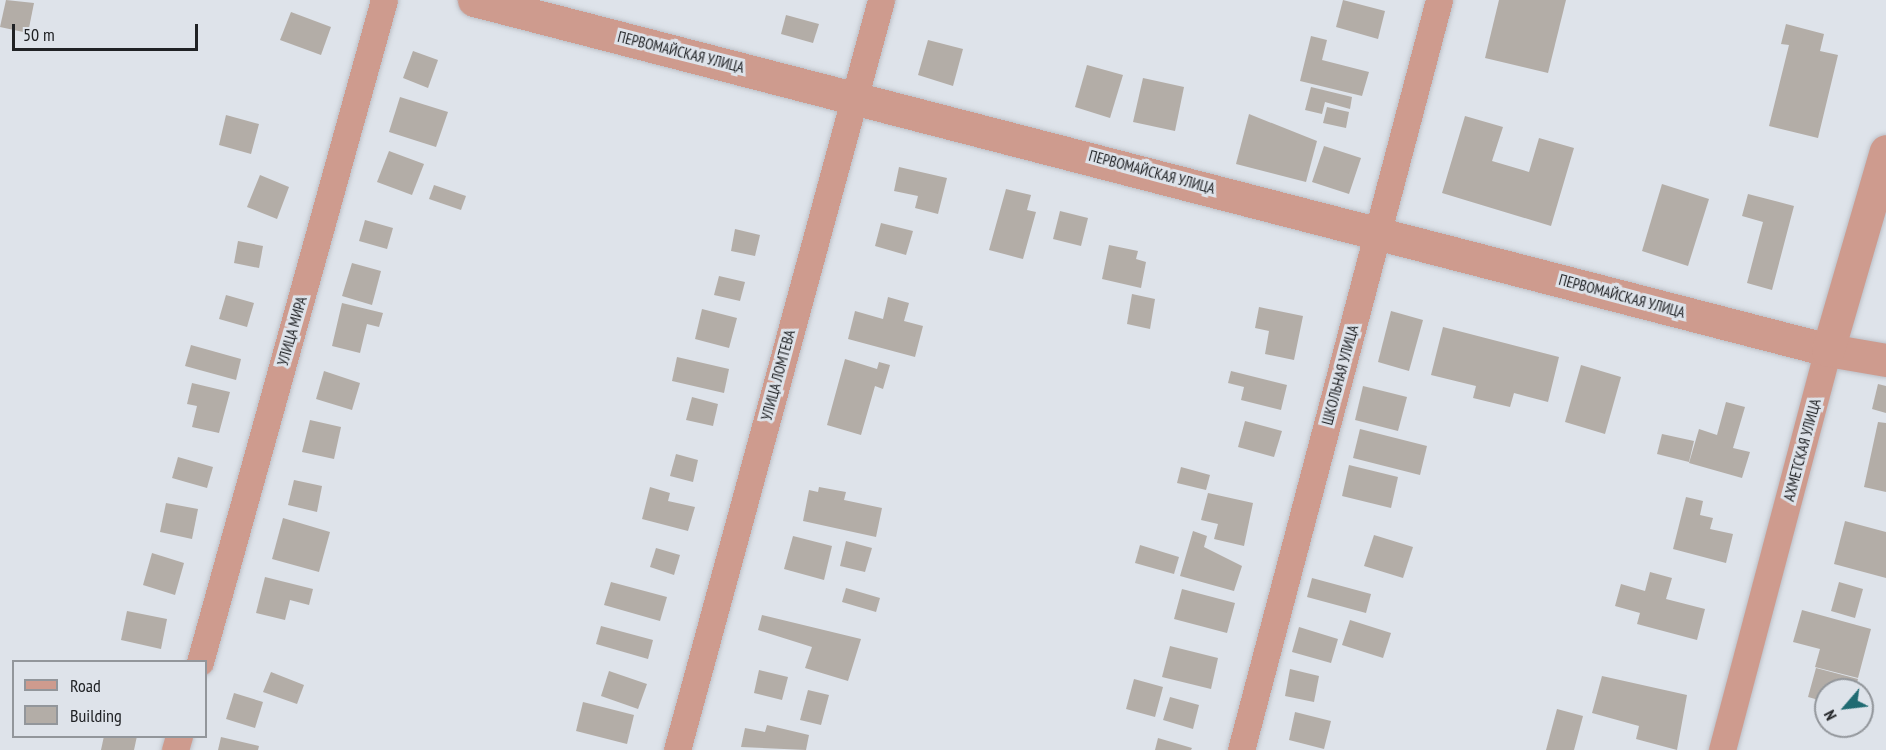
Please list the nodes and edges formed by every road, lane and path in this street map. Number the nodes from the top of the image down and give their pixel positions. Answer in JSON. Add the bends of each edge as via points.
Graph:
{"nodes":[{"id":1,"x":384,"y":0,"type":"edge"},
{"id":2,"x":474,"y":0,"type":"edge"},
{"id":3,"x":881,"y":0,"type":"edge"},
{"id":4,"x":1439,"y":0,"type":"edge"},
{"id":5,"x":853,"y":94,"type":"junction"},
{"id":6,"x":1886,"y":151,"type":"edge"},
{"id":7,"x":1378,"y":231,"type":"junction"},
{"id":8,"x":1828,"y":350,"type":"junction"},
{"id":9,"x":1886,"y":360,"type":"edge"},
{"id":10,"x":201,"y":660,"type":"edge"},
{"id":11,"x":677,"y":750,"type":"edge"},
{"id":12,"x":1241,"y":750,"type":"edge"},
{"id":13,"x":1722,"y":750,"type":"edge"}],
"edges":[{"from":1,"to":10,"type":"street","name":"УЛИЦА МИРА"},
{"from":2,"to":5,"type":"street","name":"ПЕРВОМАЙСКАЯ УЛИЦА"},
{"from":3,"to":5,"type":"street","name":"УЛИЦА ЛОМТЕВА"},
{"from":4,"to":7,"type":"street","name":"ШКОЛЬНАЯ УЛИЦА"},
{"from":5,"to":7,"type":"street","name":"ПЕРВОМАЙСКАЯ УЛИЦА"},
{"from":5,"to":11,"type":"street","name":"УЛИЦА ЛОМТЕВА"},
{"from":6,"to":8,"type":"street","name":"АХМЕТСКАЯ УЛИЦА"},
{"from":7,"to":8,"type":"street","name":"ПЕРВОМАЙСКАЯ УЛИЦА"},
{"from":7,"to":12,"type":"street","name":"ШКОЛЬНАЯ УЛИЦА"},
{"from":8,"to":9,"type":"street","name":"ПЕРВОМАЙСКАЯ УЛИЦА"},
{"from":8,"to":13,"type":"street","name":"АХМЕТСКАЯ УЛИЦА"}]}
